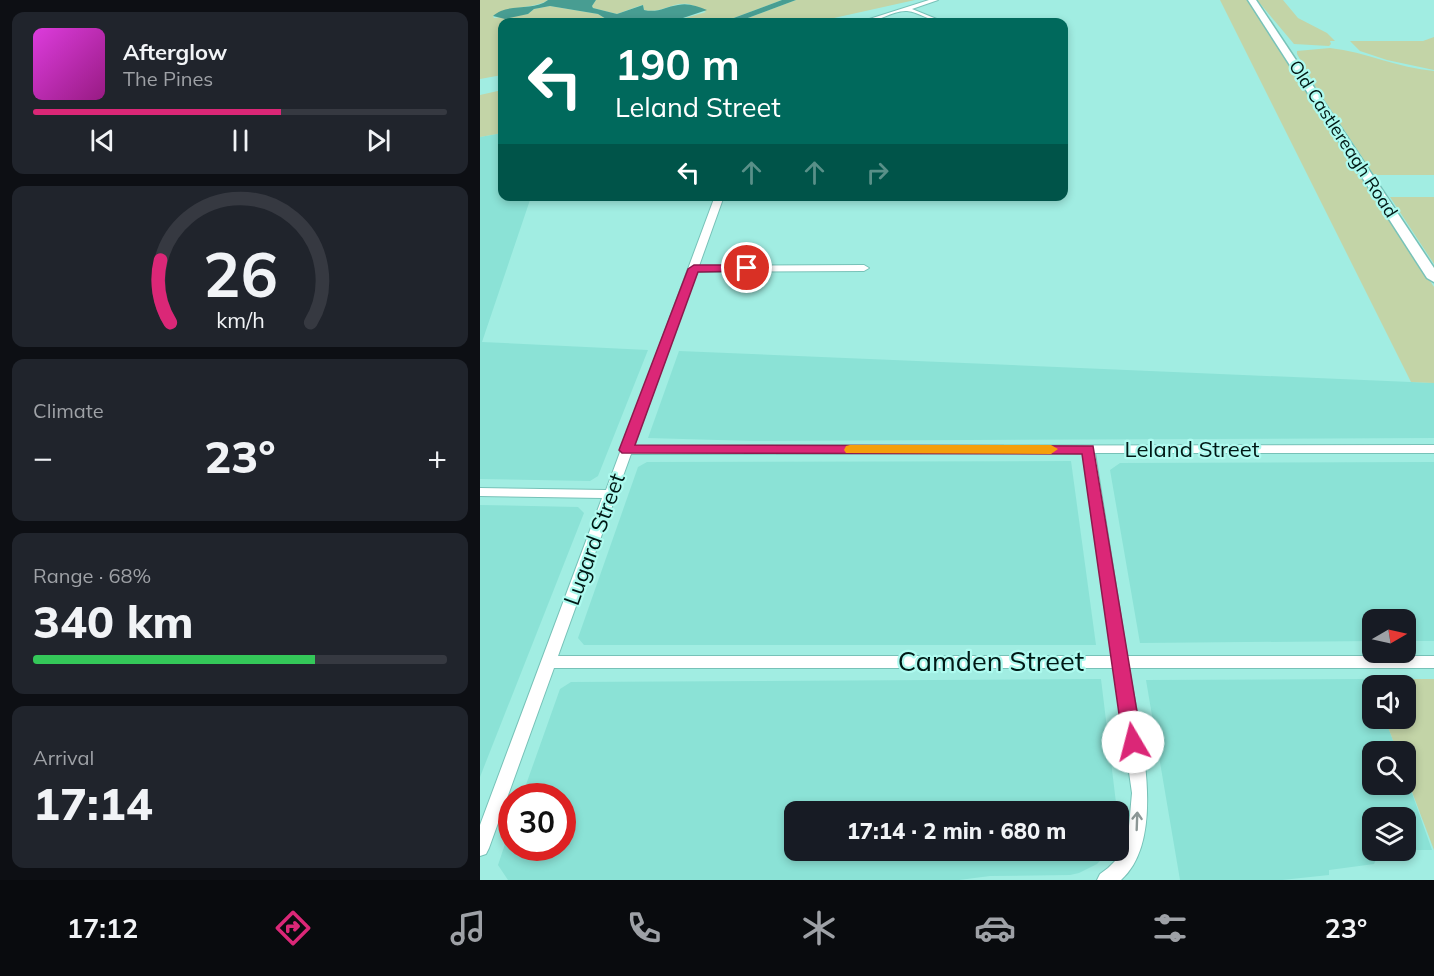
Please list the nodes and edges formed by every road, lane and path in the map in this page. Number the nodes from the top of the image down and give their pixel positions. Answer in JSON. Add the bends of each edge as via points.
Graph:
{"nodes":[{"id":1,"x":935,"y":0,"type":"edge"},
{"id":2,"x":1252,"y":0,"type":"edge"},
{"id":3,"x":907,"y":9,"type":"junction"},
{"id":4,"x":877,"y":18,"type":"edge"},
{"id":5,"x":931,"y":18,"type":"edge"},
{"id":6,"x":718,"y":201,"type":"edge"},
{"id":7,"x":864,"y":268,"type":"dead end"},
{"id":8,"x":694,"y":269,"type":"junction"},
{"id":9,"x":1434,"y":278,"type":"edge"},
{"id":10,"x":1088,"y":449,"type":"junction"},
{"id":11,"x":1434,"y":449,"type":"edge"},
{"id":12,"x":626,"y":450,"type":"junction"},
{"id":13,"x":480,"y":492,"type":"edge"},
{"id":14,"x":610,"y":494,"type":"junction"},
{"id":15,"x":549,"y":662,"type":"junction"},
{"id":16,"x":1121,"y":662,"type":"junction"},
{"id":17,"x":1434,"y":662,"type":"edge"},
{"id":18,"x":480,"y":848,"type":"edge"},
{"id":19,"x":1106,"y":880,"type":"edge"}],
"edges":[{"from":1,"to":3,"type":"street"},
{"from":2,"to":9,"type":"street","name":"Old Castlereagh Road"},
{"from":3,"to":4,"type":"street"},
{"from":3,"to":5,"type":"street"},
{"from":6,"to":8,"type":"street","name":"Lugard Street"},
{"from":7,"to":8,"type":"street"},
{"from":8,"to":12,"type":"street","name":"Lugard Street"},
{"from":10,"to":11,"type":"street","name":"Leland Street"},
{"from":10,"to":12,"type":"street","name":"Leland Street"},
{"from":10,"to":16,"type":"street"},
{"from":12,"to":14,"type":"street","name":"Lugard Street"},
{"from":13,"to":14,"type":"street"},
{"from":14,"to":15,"type":"street","name":"Lugard Street"},
{"from":15,"to":16,"type":"street","name":"Camden Street"},
{"from":15,"to":18,"type":"street","name":"Lugard Street"},
{"from":16,"to":17,"type":"street","name":"Camden Street"},
{"from":19,"to":16,"type":"street","one_way":true,"via":[[1132,855],[1137,838],[1140,793]]}]}
